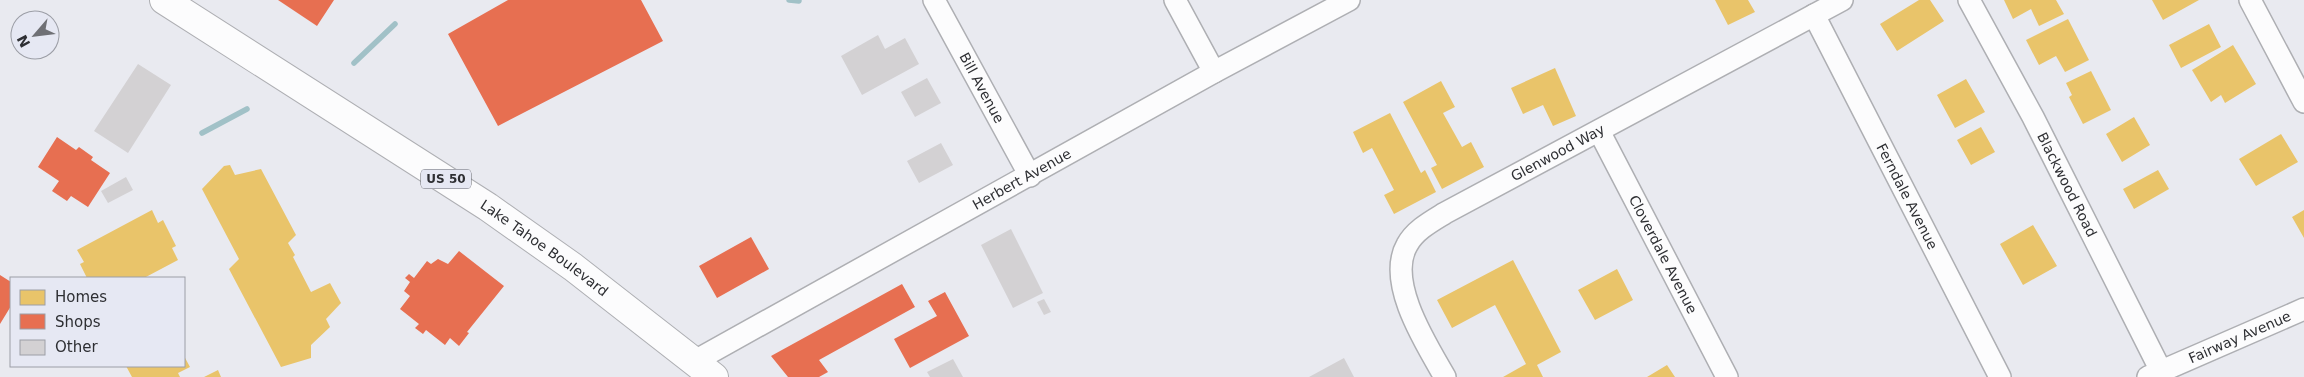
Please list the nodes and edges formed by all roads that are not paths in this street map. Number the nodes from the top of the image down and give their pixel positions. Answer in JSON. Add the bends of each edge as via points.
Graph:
{"nodes":[{"id":1,"x":164,"y":0,"type":"edge"},
{"id":2,"x":934,"y":0,"type":"edge"},
{"id":3,"x":1175,"y":0,"type":"edge"},
{"id":4,"x":1349,"y":0,"type":"edge"},
{"id":5,"x":1842,"y":0,"type":"edge"},
{"id":6,"x":1969,"y":0,"type":"edge"},
{"id":7,"x":2250,"y":0,"type":"edge"},
{"id":8,"x":1814,"y":15,"type":"junction"},
{"id":9,"x":1214,"y":72,"type":"junction"},
{"id":10,"x":2304,"y":102,"type":"edge"},
{"id":11,"x":1599,"y":131,"type":"junction"},
{"id":12,"x":1030,"y":176,"type":"junction"},
{"id":13,"x":2304,"y":309,"type":"edge"},
{"id":14,"x":705,"y":369,"type":"edge"},
{"id":15,"x":2155,"y":374,"type":"edge"},
{"id":16,"x":1444,"y":377,"type":"edge"},
{"id":17,"x":1727,"y":377,"type":"edge"},
{"id":18,"x":2000,"y":377,"type":"edge"}],
"edges":[{"from":1,"to":14,"type":"highway","name":"Lake Tahoe Boulevard","number":"US 50","via":[[488,207],[573,267]]},
{"from":2,"to":12,"type":"street","name":"Bill Avenue"},
{"from":3,"to":9,"type":"street"},
{"from":4,"to":9,"type":"street","name":"Herbert Avenue"},
{"from":5,"to":8,"type":"street","name":"Glenwood Way"},
{"from":6,"to":15,"type":"street","name":"Blackwood Road","via":[[2033,117]]},
{"from":7,"to":10,"type":"street"},
{"from":8,"to":11,"type":"street","name":"Glenwood Way"},
{"from":8,"to":18,"type":"street","name":"Ferndale Avenue"},
{"from":9,"to":12,"type":"street","name":"Herbert Avenue"},
{"from":11,"to":16,"type":"street","name":"Glenwood Way","via":[[1445,213],[1421,228],[1407,244],[1401,261],[1409,308]]},
{"from":11,"to":17,"type":"street","name":"Cloverdale Avenue"},
{"from":12,"to":14,"type":"street","name":"Herbert Avenue"},
{"from":13,"to":15,"type":"street","name":"Fairway Avenue"}]}
